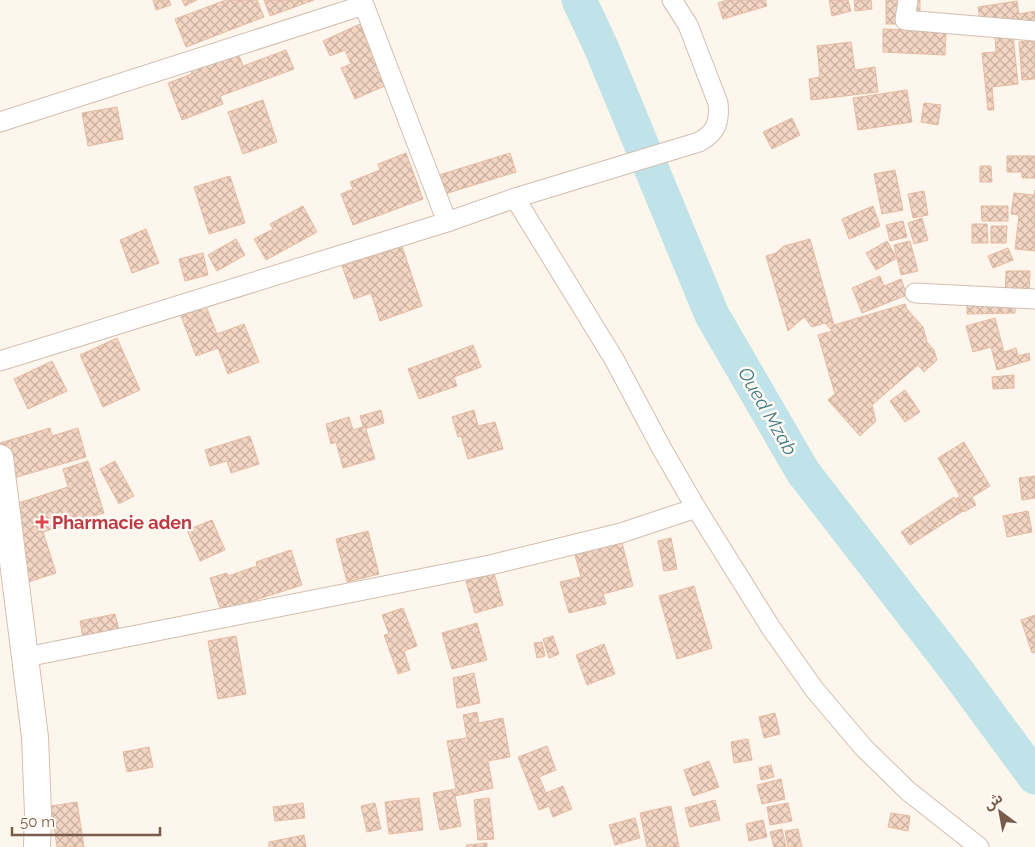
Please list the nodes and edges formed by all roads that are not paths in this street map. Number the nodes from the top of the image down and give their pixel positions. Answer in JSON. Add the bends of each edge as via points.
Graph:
{"nodes":[{"id":1,"x":672,"y":0,"type":"edge"},
{"id":2,"x":908,"y":0,"type":"edge"},
{"id":3,"x":363,"y":3,"type":"edge"},
{"id":4,"x":1035,"y":31,"type":"edge"},
{"id":5,"x":0,"y":122,"type":"edge"},
{"id":6,"x":515,"y":198,"type":"junction"},
{"id":7,"x":447,"y":222,"type":"junction"},
{"id":8,"x":915,"y":293,"type":"dead end"},
{"id":9,"x":1035,"y":298,"type":"edge"},
{"id":10,"x":0,"y":361,"type":"edge"},
{"id":11,"x":0,"y":458,"type":"edge"},
{"id":12,"x":696,"y":508,"type":"junction"},
{"id":13,"x":26,"y":657,"type":"junction"},
{"id":14,"x":37,"y":847,"type":"edge"},
{"id":15,"x":979,"y":847,"type":"edge"}],
"edges":[{"from":1,"to":6,"type":"street","via":[[688,26],[718,103],[716,127],[710,137]]},
{"from":2,"to":4,"type":"street","via":[[905,20]]},
{"from":3,"to":5,"type":"street"},
{"from":3,"to":7,"type":"street"},
{"from":6,"to":7,"type":"street"},
{"from":6,"to":12,"type":"street","via":[[614,359]]},
{"from":7,"to":10,"type":"street"},
{"from":8,"to":9,"type":"street"},
{"from":11,"to":13,"type":"main road"},
{"from":12,"to":13,"type":"street","via":[[622,532],[490,565]]},
{"from":12,"to":15,"type":"street","via":[[766,620],[820,696],[863,747],[902,785]]},
{"from":13,"to":14,"type":"main road","via":[[35,737]]}]}
